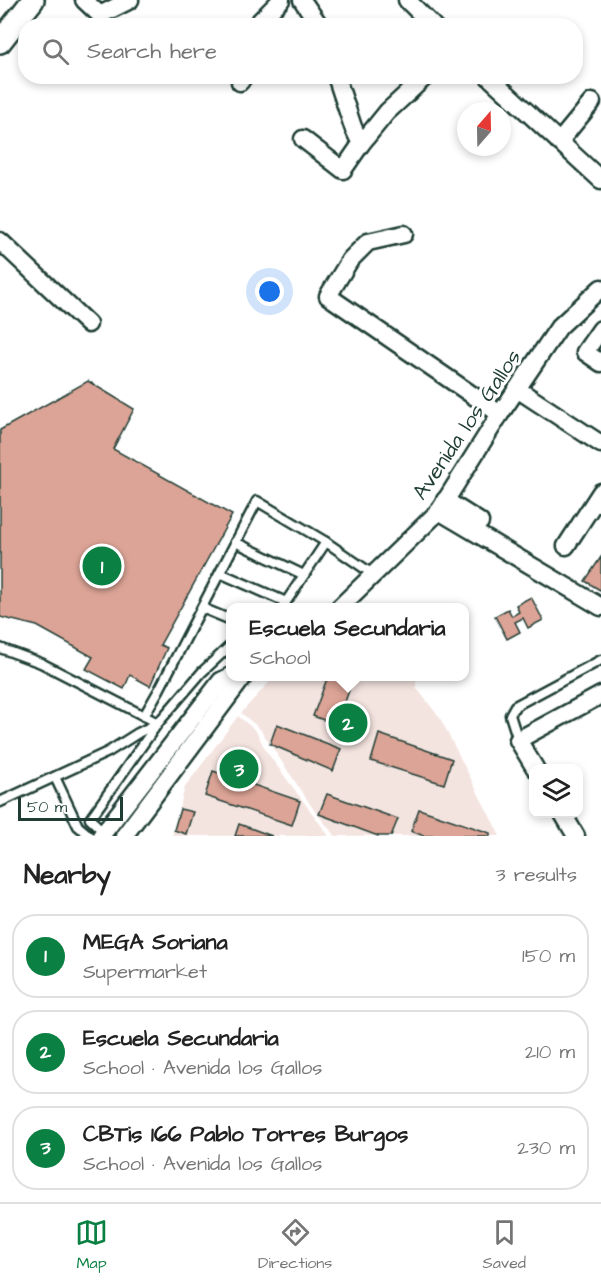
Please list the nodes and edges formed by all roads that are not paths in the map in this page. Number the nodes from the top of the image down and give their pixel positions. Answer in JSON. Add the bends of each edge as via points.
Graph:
{"nodes":[{"id":1,"x":33,"y":0,"type":"edge"},
{"id":2,"x":84,"y":0,"type":"edge"},
{"id":3,"x":130,"y":0,"type":"edge"},
{"id":4,"x":281,"y":0,"type":"edge"},
{"id":5,"x":302,"y":0,"type":"edge"},
{"id":6,"x":407,"y":0,"type":"edge"},
{"id":7,"x":19,"y":18,"type":"edge"},
{"id":8,"x":263,"y":18,"type":"edge"},
{"id":9,"x":314,"y":18,"type":"edge"},
{"id":10,"x":425,"y":18,"type":"edge"},
{"id":11,"x":18,"y":19,"type":"edge"},
{"id":12,"x":0,"y":42,"type":"edge"},
{"id":13,"x":339,"y":84,"type":"edge"},
{"id":14,"x":417,"y":84,"type":"edge"},
{"id":15,"x":497,"y":84,"type":"edge"},
{"id":16,"x":592,"y":102,"type":"dead end"},
{"id":17,"x":303,"y":139,"type":"dead end"},
{"id":18,"x":559,"y":142,"type":"junction"},
{"id":19,"x":361,"y":144,"type":"junction"},
{"id":20,"x":601,"y":180,"type":"edge"},
{"id":21,"x":404,"y":234,"type":"dead end"},
{"id":22,"x":0,"y":241,"type":"edge"},
{"id":23,"x":599,"y":293,"type":"edge"},
{"id":24,"x":88,"y":324,"type":"dead end"},
{"id":25,"x":601,"y":329,"type":"edge"},
{"id":26,"x":601,"y":363,"type":"edge"},
{"id":27,"x":517,"y":389,"type":"junction"},
{"id":28,"x":500,"y":414,"type":"junction"},
{"id":29,"x":601,"y":444,"type":"edge"},
{"id":30,"x":601,"y":492,"type":"edge"},
{"id":31,"x":442,"y":506,"type":"junction"},
{"id":32,"x":235,"y":542,"type":"junction"},
{"id":33,"x":326,"y":543,"type":"junction"},
{"id":34,"x":566,"y":546,"type":"dead end"},
{"id":35,"x":220,"y":573,"type":"junction"},
{"id":36,"x":304,"y":575,"type":"junction"},
{"id":37,"x":374,"y":575,"type":"junction"},
{"id":38,"x":601,"y":597,"type":"edge"},
{"id":39,"x":280,"y":603,"type":"edge"},
{"id":40,"x":285,"y":603,"type":"edge"},
{"id":41,"x":344,"y":603,"type":"edge"},
{"id":42,"x":601,"y":607,"type":"edge"},
{"id":43,"x":202,"y":608,"type":"junction"},
{"id":44,"x":226,"y":618,"type":"edge"},
{"id":45,"x":0,"y":648,"type":"edge"},
{"id":46,"x":226,"y":650,"type":"edge"},
{"id":47,"x":601,"y":660,"type":"edge"},
{"id":48,"x":226,"y":678,"type":"edge"},
{"id":49,"x":240,"y":681,"type":"edge"},
{"id":50,"x":601,"y":695,"type":"edge"},
{"id":51,"x":144,"y":716,"type":"junction"},
{"id":52,"x":158,"y":723,"type":"junction"},
{"id":53,"x":518,"y":740,"type":"junction"},
{"id":54,"x":533,"y":764,"type":"edge"},
{"id":55,"x":55,"y":777,"type":"junction"},
{"id":56,"x":0,"y":802,"type":"edge"},
{"id":57,"x":566,"y":818,"type":"edge"},
{"id":58,"x":101,"y":835,"type":"edge"},
{"id":59,"x":124,"y":836,"type":"edge"},
{"id":60,"x":576,"y":836,"type":"edge"}],
"edges":[{"from":1,"to":7,"type":"street"},
{"from":2,"to":3,"type":"street","via":[[100,15]]},
{"from":4,"to":8,"type":"street"},
{"from":5,"to":9,"type":"street"},
{"from":6,"to":10,"type":"street"},
{"from":11,"to":12,"type":"street"},
{"from":13,"to":19,"type":"street"},
{"from":14,"to":19,"type":"street"},
{"from":15,"to":18,"type":"street"},
{"from":16,"to":18,"type":"street"},
{"from":17,"to":19,"type":"street","via":[[343,170]]},
{"from":18,"to":20,"type":"street"},
{"from":21,"to":28,"type":"street","via":[[368,242],[350,260],[328,296]]},
{"from":22,"to":24,"type":"street"},
{"from":23,"to":27,"type":"street","name":"Avenida los Gallos","via":[[560,327]]},
{"from":25,"to":26,"type":"street","via":[[585,352]]},
{"from":27,"to":28,"type":"street","name":"Avenida los Gallos"},
{"from":27,"to":29,"type":"street"},
{"from":28,"to":31,"type":"street","name":"Avenida los Gallos"},
{"from":30,"to":34,"type":"street"},
{"from":31,"to":37,"type":"street","name":"Avenida los Gallos"},
{"from":31,"to":38,"type":"street"},
{"from":31,"to":42,"type":"street"},
{"from":32,"to":33,"type":"lane","via":[[257,501]]},
{"from":32,"to":35,"type":"lane"},
{"from":32,"to":36,"type":"lane"},
{"from":33,"to":36,"type":"lane"},
{"from":33,"to":37,"type":"lane"},
{"from":35,"to":39,"type":"lane"},
{"from":35,"to":43,"type":"lane"},
{"from":36,"to":40,"type":"lane"},
{"from":37,"to":41,"type":"street","name":"Avenida los Gallos"},
{"from":43,"to":44,"type":"lane"},
{"from":43,"to":51,"type":"lane"},
{"from":45,"to":51,"type":"lane","via":[[41,663]]},
{"from":46,"to":52,"type":"lane"},
{"from":47,"to":53,"type":"lane","via":[[515,706],[510,715]]},
{"from":48,"to":58,"type":"street"},
{"from":49,"to":59,"type":"street"},
{"from":50,"to":53,"type":"street"},
{"from":51,"to":52,"type":"lane"},
{"from":52,"to":55,"type":"lane"},
{"from":52,"to":58,"type":"lane","via":[[90,819]]},
{"from":53,"to":54,"type":"street"},
{"from":55,"to":56,"type":"lane"},
{"from":55,"to":58,"type":"lane","via":[[78,826]]},
{"from":57,"to":60,"type":"street"}]}
